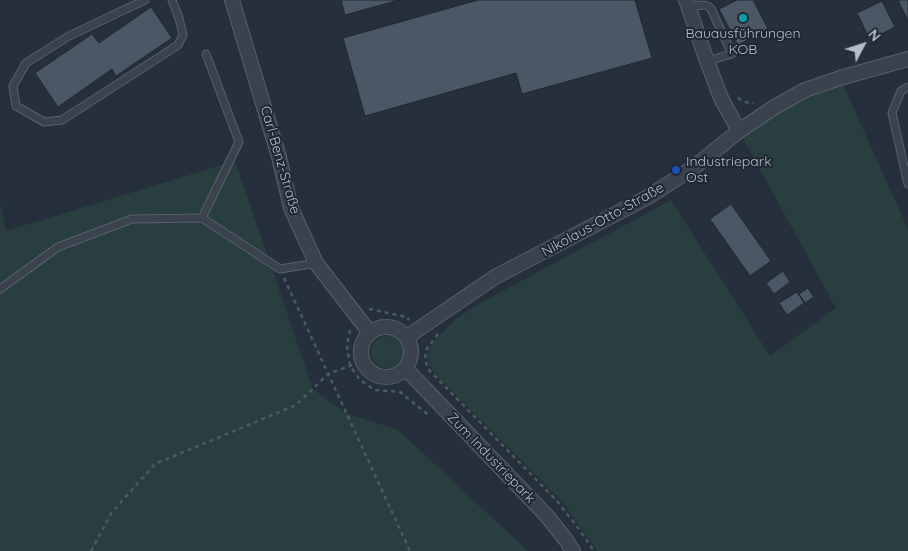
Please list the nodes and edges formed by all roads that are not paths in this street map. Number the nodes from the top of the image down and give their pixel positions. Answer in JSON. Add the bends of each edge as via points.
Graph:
{"nodes":[{"id":1,"x":145,"y":0,"type":"edge"},
{"id":2,"x":172,"y":0,"type":"edge"},
{"id":3,"x":232,"y":0,"type":"edge"},
{"id":4,"x":687,"y":3,"type":"edge"},
{"id":5,"x":206,"y":54,"type":"dead end"},
{"id":6,"x":908,"y":59,"type":"edge"},
{"id":7,"x":706,"y":61,"type":"junction"},
{"id":8,"x":908,"y":87,"type":"edge"},
{"id":9,"x":739,"y":130,"type":"junction"},
{"id":10,"x":908,"y":184,"type":"edge"},
{"id":11,"x":202,"y":218,"type":"junction"},
{"id":12,"x":316,"y":263,"type":"junction"},
{"id":13,"x":0,"y":288,"type":"edge"},
{"id":14,"x":370,"y":332,"type":"junction"},
{"id":15,"x":413,"y":333,"type":"junction"},
{"id":16,"x":406,"y":369,"type":"junction"},
{"id":17,"x":573,"y":551,"type":"edge"}],
"edges":[{"from":1,"to":2,"type":"lane","via":[[69,36],[26,63],[13,86],[16,106],[44,122],[62,120],[178,45],[183,35]]},
{"from":3,"to":12,"type":"street","name":"Carl-Benz-Straße","via":[[291,208]]},
{"from":4,"to":7,"type":"street"},
{"from":4,"to":7,"type":"lane","via":[[711,9],[732,54]]},
{"from":5,"to":11,"type":"lane","via":[[240,142]]},
{"from":6,"to":9,"type":"street","name":"Nikolaus-Otto-Straße","via":[[805,90]]},
{"from":7,"to":9,"type":"street"},
{"from":8,"to":10,"type":"lane","via":[[901,91],[892,113]]},
{"from":9,"to":15,"type":"street","name":"Nikolaus-Otto-Straße","via":[[693,168],[648,197],[495,277]]},
{"from":11,"to":12,"type":"lane","via":[[280,269]]},
{"from":11,"to":13,"type":"lane","via":[[132,219],[58,247]]},
{"from":12,"to":14,"type":"street","name":"Carl-Benz-Straße"},
{"from":14,"to":15,"type":"street","via":[[386,326]]},
{"from":14,"to":16,"type":"street","via":[[362,343],[356,364],[379,377],[391,377]]},
{"from":15,"to":16,"type":"street","via":[[410,342],[412,353]]},
{"from":16,"to":17,"type":"street","name":"Zum Industriepark","via":[[547,516]]}]}
